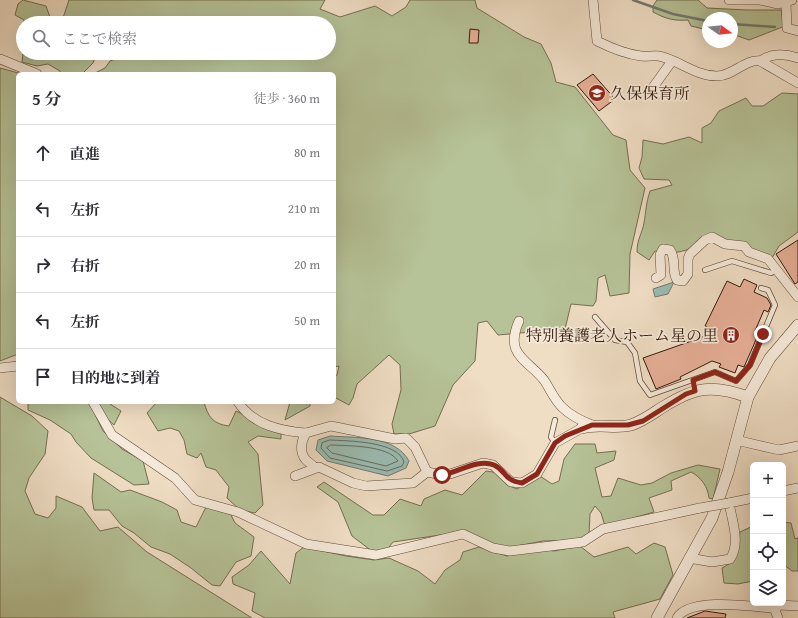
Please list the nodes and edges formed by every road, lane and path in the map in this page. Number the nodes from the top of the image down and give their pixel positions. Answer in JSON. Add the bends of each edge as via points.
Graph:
{"nodes":[{"id":1,"x":593,"y":0,"type":"edge"},
{"id":2,"x":729,"y":0,"type":"edge"},
{"id":3,"x":789,"y":1,"type":"edge"},
{"id":4,"x":798,"y":31,"type":"edge"},
{"id":5,"x":798,"y":58,"type":"edge"},
{"id":6,"x":0,"y":59,"type":"edge"},
{"id":7,"x":760,"y":61,"type":"junction"},
{"id":8,"x":672,"y":62,"type":"junction"},
{"id":9,"x":32,"y":72,"type":"edge"},
{"id":10,"x":798,"y":83,"type":"edge"},
{"id":11,"x":656,"y":95,"type":"dead end"},
{"id":12,"x":705,"y":270,"type":"dead end"},
{"id":13,"x":777,"y":270,"type":"junction"},
{"id":14,"x":656,"y":278,"type":"dead end"},
{"id":15,"x":761,"y":288,"type":"dead end"},
{"id":16,"x":798,"y":297,"type":"edge"},
{"id":17,"x":595,"y":317,"type":"dead end"},
{"id":18,"x":520,"y":321,"type":"dead end"},
{"id":19,"x":798,"y":325,"type":"edge"},
{"id":20,"x":16,"y":366,"type":"edge"},
{"id":21,"x":0,"y":368,"type":"edge"},
{"id":22,"x":693,"y":380,"type":"junction"},
{"id":23,"x":695,"y":391,"type":"junction"},
{"id":24,"x":748,"y":397,"type":"junction"},
{"id":25,"x":94,"y":404,"type":"edge"},
{"id":26,"x":240,"y":404,"type":"edge"},
{"id":27,"x":555,"y":420,"type":"dead end"},
{"id":28,"x":587,"y":427,"type":"junction"},
{"id":29,"x":306,"y":433,"type":"junction"},
{"id":30,"x":736,"y":440,"type":"junction"},
{"id":31,"x":555,"y":443,"type":"junction"},
{"id":32,"x":798,"y":446,"type":"edge"},
{"id":33,"x":315,"y":468,"type":"junction"},
{"id":34,"x":427,"y":472,"type":"junction"},
{"id":35,"x":296,"y":476,"type":"dead end"},
{"id":36,"x":798,"y":488,"type":"edge"},
{"id":37,"x":786,"y":490,"type":"edge"},
{"id":38,"x":750,"y":499,"type":"edge"},
{"id":39,"x":729,"y":503,"type":"junction"},
{"id":40,"x":689,"y":558,"type":"junction"},
{"id":41,"x":798,"y":606,"type":"edge"},
{"id":42,"x":777,"y":614,"type":"edge"},
{"id":43,"x":657,"y":618,"type":"edge"},
{"id":44,"x":677,"y":618,"type":"edge"}],
"edges":[{"from":1,"to":8,"type":"street","via":[[597,41],[618,51],[639,56],[659,56]]},
{"from":2,"to":3,"type":"street","via":[[760,0],[778,4]]},
{"from":3,"to":4,"type":"street","via":[[787,28]]},
{"from":5,"to":7,"type":"street","via":[[778,54],[768,55]]},
{"from":6,"to":9,"type":"street"},
{"from":7,"to":8,"type":"street","via":[[753,60],[736,71],[717,76],[696,72]]},
{"from":7,"to":10,"type":"street"},
{"from":8,"to":11,"type":"street","via":[[654,86]]},
{"from":12,"to":13,"type":"lane","via":[[732,261],[771,273]]},
{"from":13,"to":14,"type":"street","via":[[768,258],[749,252],[744,246],[725,244],[709,237],[690,254],[688,274],[683,281],[677,280],[675,276],[670,250],[663,249],[660,255],[661,275]]},
{"from":13,"to":16,"type":"street"},
{"from":15,"to":22,"type":"lane","via":[[768,290],[775,305],[750,365],[736,381],[715,372]]},
{"from":17,"to":22,"type":"lane","via":[[616,340],[627,342],[635,353],[640,381],[650,395]]},
{"from":18,"to":28,"type":"street","via":[[513,335],[516,349],[523,361],[543,379],[562,408]]},
{"from":19,"to":24,"type":"street","via":[[770,358]]},
{"from":20,"to":21,"type":"street"},
{"from":22,"to":23,"type":"lane"},
{"from":23,"to":24,"type":"street","via":[[716,388]]},
{"from":23,"to":28,"type":"street","via":[[643,421],[628,425]]},
{"from":24,"to":30,"type":"street"},
{"from":25,"to":39,"type":"street","bridge":true,"via":[[112,435],[175,478],[195,500],[238,512],[306,544],[376,555],[463,534],[493,548],[510,551],[583,542],[603,530]]},
{"from":26,"to":29,"type":"street","via":[[252,417],[283,432]]},
{"from":27,"to":31,"type":"lane","via":[[551,437]]},
{"from":28,"to":31,"type":"street"},
{"from":29,"to":33,"type":"street","via":[[302,439],[301,450],[305,459]]},
{"from":29,"to":34,"type":"street","via":[[331,426],[395,439],[406,438],[415,447]]},
{"from":30,"to":32,"type":"street","via":[[779,450]]},
{"from":30,"to":40,"type":"street","via":[[712,518]]},
{"from":31,"to":34,"type":"street","via":[[537,474],[522,483],[511,482],[493,465],[484,463],[450,474]]},
{"from":33,"to":34,"type":"street","via":[[366,486],[412,484]]},
{"from":33,"to":35,"type":"street"},
{"from":36,"to":37,"type":"street"},
{"from":38,"to":39,"type":"street"},
{"from":39,"to":40,"type":"street","via":[[736,542],[735,553],[723,562]]},
{"from":40,"to":43,"type":"street"},
{"from":41,"to":42,"type":"street","via":[[779,605]]},
{"from":42,"to":44,"type":"street","via":[[772,608],[720,605],[686,610]]}]}
